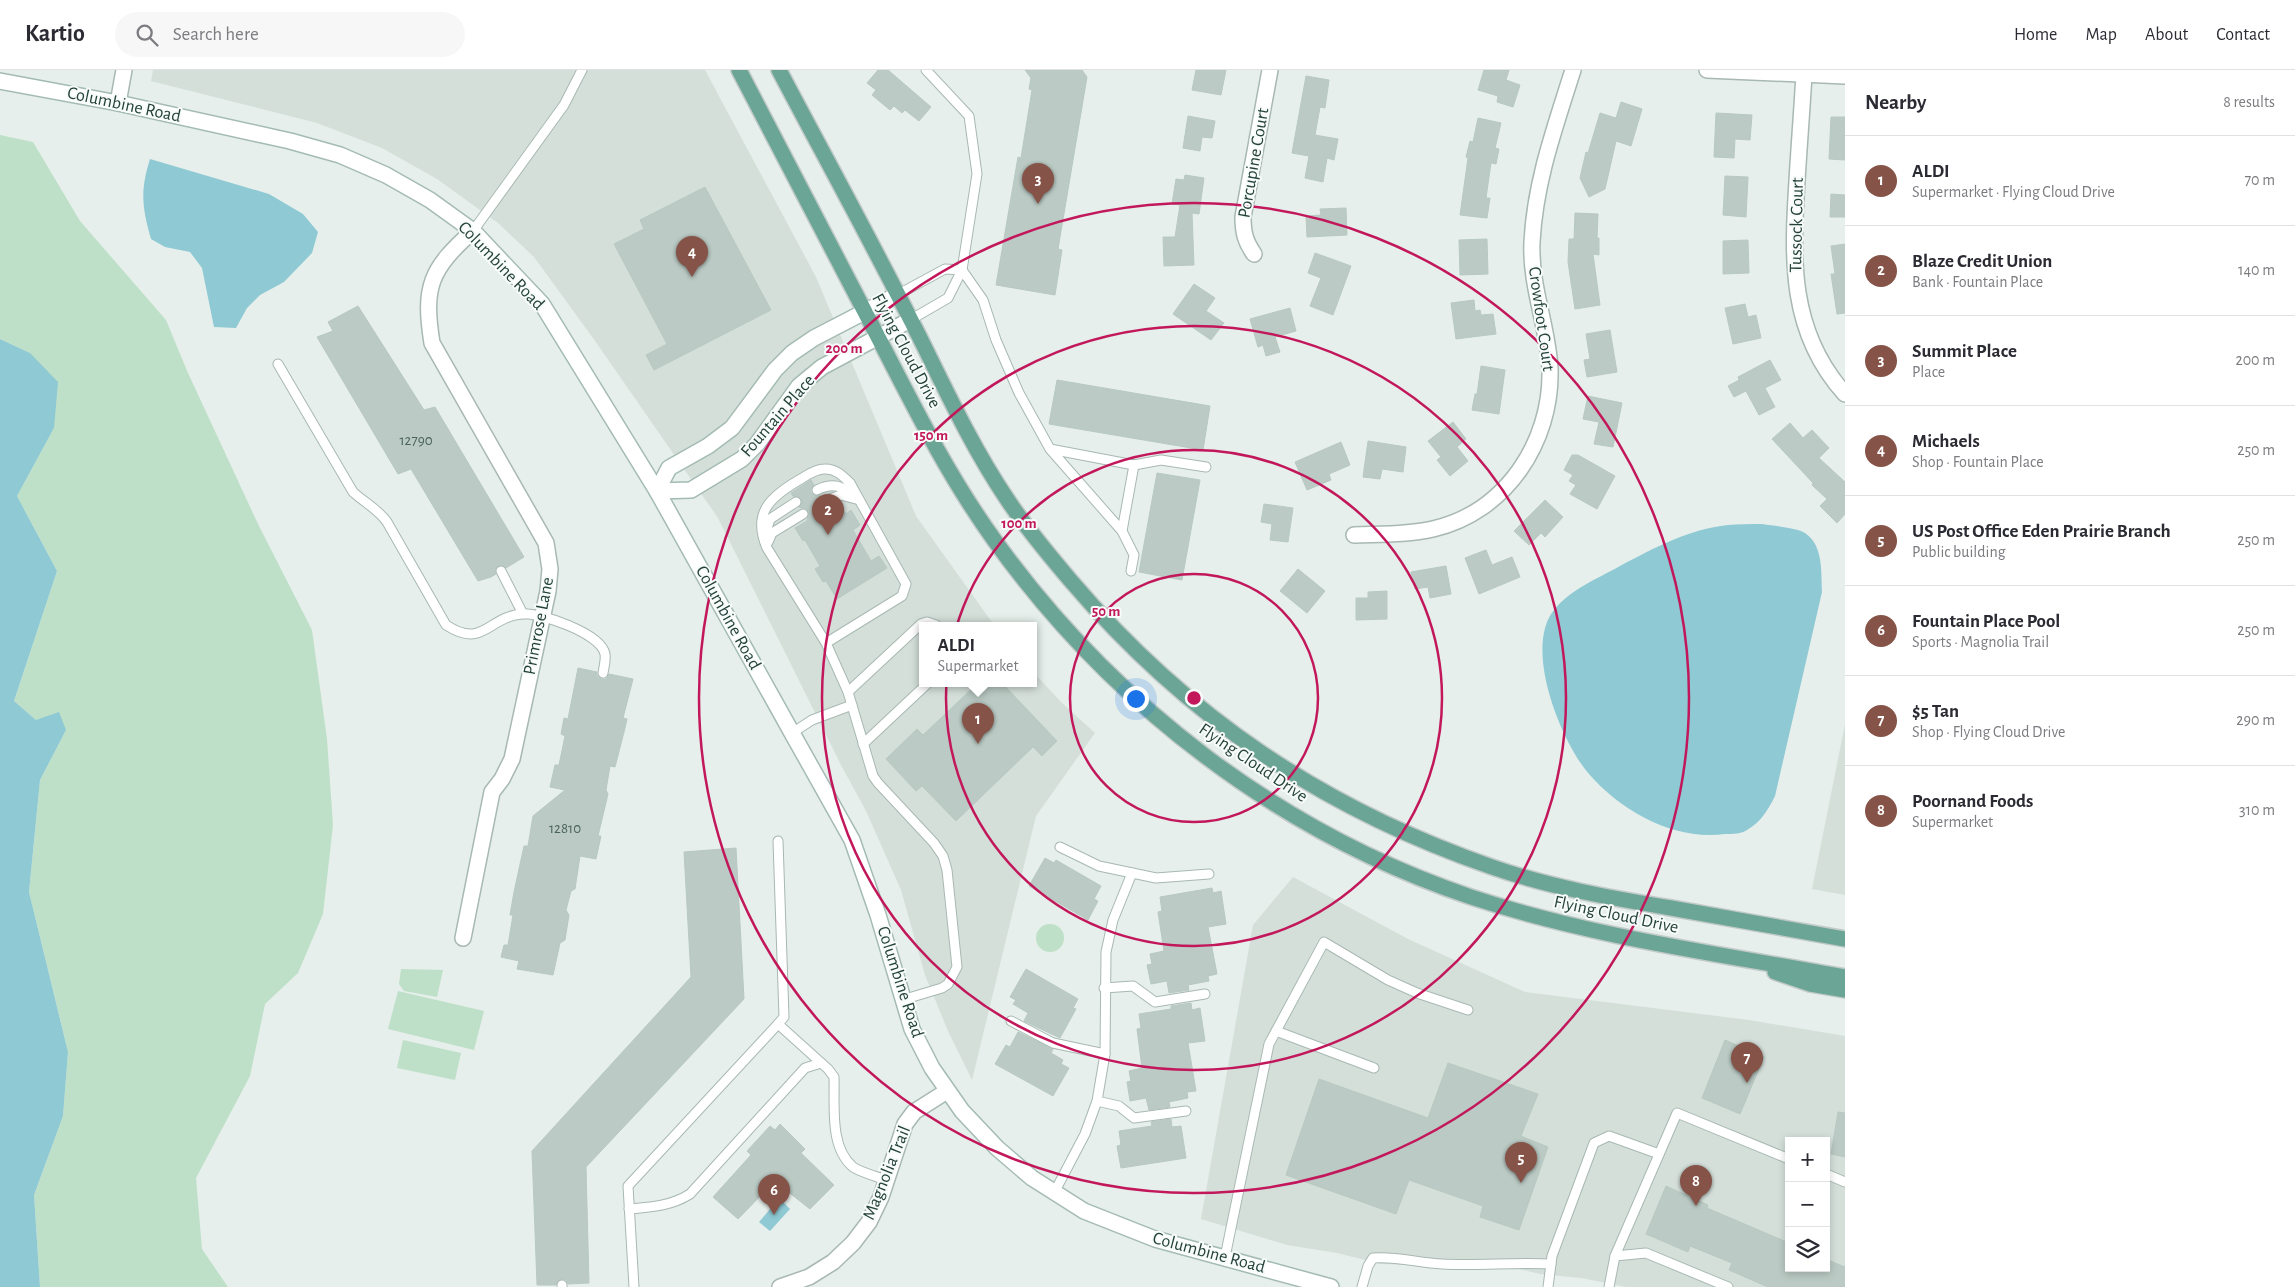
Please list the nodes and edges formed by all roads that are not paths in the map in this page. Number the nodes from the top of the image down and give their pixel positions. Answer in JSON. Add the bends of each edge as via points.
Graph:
{"nodes":[{"id":1,"x":124,"y":70,"type":"edge"},
{"id":2,"x":582,"y":70,"type":"edge"},
{"id":3,"x":739,"y":70,"type":"edge"},
{"id":4,"x":779,"y":70,"type":"edge"},
{"id":5,"x":926,"y":70,"type":"edge"},
{"id":6,"x":1270,"y":70,"type":"edge"},
{"id":7,"x":1573,"y":70,"type":"edge"},
{"id":8,"x":1707,"y":70,"type":"edge"},
{"id":9,"x":1809,"y":73,"type":"edge"},
{"id":10,"x":1845,"y":76,"type":"edge"},
{"id":11,"x":0,"y":81,"type":"edge"},
{"id":12,"x":118,"y":103,"type":"junction"},
{"id":13,"x":473,"y":231,"type":"junction"},
{"id":14,"x":1254,"y":254,"type":"dead end"},
{"id":15,"x":962,"y":270,"type":"junction"},
{"id":16,"x":897,"y":295,"type":"junction"},
{"id":17,"x":864,"y":312,"type":"junction"},
{"id":18,"x":910,"y":320,"type":"junction"},
{"id":19,"x":878,"y":338,"type":"junction"},
{"id":20,"x":278,"y":364,"type":"dead end"},
{"id":21,"x":1845,"y":394,"type":"edge"},
{"id":22,"x":1050,"y":449,"type":"junction"},
{"id":23,"x":1134,"y":465,"type":"junction"},
{"id":24,"x":1206,"y":467,"type":"dead end"},
{"id":25,"x":817,"y":490,"type":"dead end"},
{"id":26,"x":657,"y":491,"type":"junction"},
{"id":27,"x":861,"y":501,"type":"junction"},
{"id":28,"x":796,"y":502,"type":"dead end"},
{"id":29,"x":824,"y":502,"type":"dead end"},
{"id":30,"x":803,"y":514,"type":"dead end"},
{"id":31,"x":1122,"y":531,"type":"junction"},
{"id":32,"x":1354,"y":535,"type":"dead end"},
{"id":33,"x":767,"y":548,"type":"junction"},
{"id":34,"x":501,"y":571,"type":"dead end"},
{"id":35,"x":1131,"y":571,"type":"dead end"},
{"id":36,"x":523,"y":614,"type":"junction"},
{"id":37,"x":541,"y":618,"type":"junction"},
{"id":38,"x":919,"y":626,"type":"edge"},
{"id":39,"x":826,"y":643,"type":"junction"},
{"id":40,"x":603,"y":673,"type":"dead end"},
{"id":41,"x":924,"y":687,"type":"edge"},
{"id":42,"x":848,"y":692,"type":"junction"},
{"id":43,"x":852,"y":704,"type":"junction"},
{"id":44,"x":792,"y":733,"type":"junction"},
{"id":45,"x":863,"y":744,"type":"junction"},
{"id":46,"x":778,"y":842,"type":"dead end"},
{"id":47,"x":1060,"y":847,"type":"dead end"},
{"id":48,"x":1132,"y":873,"type":"junction"},
{"id":49,"x":1208,"y":874,"type":"dead end"},
{"id":50,"x":1735,"y":920,"type":"junction"},
{"id":51,"x":1845,"y":930,"type":"edge"},
{"id":52,"x":463,"y":938,"type":"dead end"},
{"id":53,"x":1845,"y":939,"type":"edge"},
{"id":54,"x":1729,"y":956,"type":"junction"},
{"id":55,"x":1845,"y":977,"type":"edge"},
{"id":56,"x":1104,"y":988,"type":"junction"},
{"id":57,"x":1845,"y":990,"type":"edge"},
{"id":58,"x":1205,"y":994,"type":"dead end"},
{"id":59,"x":902,"y":1000,"type":"junction"},
{"id":60,"x":1468,"y":1010,"type":"dead end"},
{"id":61,"x":1011,"y":1021,"type":"dead end"},
{"id":62,"x":778,"y":1024,"type":"junction"},
{"id":63,"x":1276,"y":1031,"type":"junction"},
{"id":64,"x":1105,"y":1054,"type":"junction"},
{"id":65,"x":821,"y":1063,"type":"junction"},
{"id":66,"x":1374,"y":1068,"type":"dead end"},
{"id":67,"x":947,"y":1091,"type":"junction"},
{"id":68,"x":1097,"y":1101,"type":"junction"},
{"id":69,"x":1186,"y":1111,"type":"dead end"},
{"id":70,"x":1659,"y":1154,"type":"junction"},
{"id":71,"x":1785,"y":1157,"type":"edge"},
{"id":72,"x":1830,"y":1176,"type":"edge"},
{"id":73,"x":886,"y":1180,"type":"junction"},
{"id":74,"x":1845,"y":1182,"type":"edge"},
{"id":75,"x":1054,"y":1193,"type":"junction"},
{"id":76,"x":630,"y":1209,"type":"junction"},
{"id":77,"x":1615,"y":1256,"type":"junction"},
{"id":78,"x":1225,"y":1258,"type":"junction"},
{"id":79,"x":1551,"y":1264,"type":"junction"},
{"id":80,"x":634,"y":1287,"type":"edge"},
{"id":81,"x":780,"y":1287,"type":"edge"},
{"id":82,"x":1331,"y":1287,"type":"edge"},
{"id":83,"x":1362,"y":1287,"type":"edge"},
{"id":84,"x":1548,"y":1287,"type":"edge"},
{"id":85,"x":1609,"y":1287,"type":"edge"},
{"id":86,"x":1728,"y":1287,"type":"edge"}],
"edges":[{"from":1,"to":12,"type":"street"},
{"from":2,"to":13,"type":"lane","via":[[564,105]]},
{"from":3,"to":17,"type":"main road","name":"Flying Cloud Drive"},
{"from":4,"to":16,"type":"main road","name":"Flying Cloud Drive"},
{"from":5,"to":15,"type":"lane","via":[[969,116],[977,174]]},
{"from":6,"to":14,"type":"street","name":"Porcupine Court","via":[[1243,217],[1245,237]]},
{"from":7,"to":32,"type":"street","name":"Crowfoot Court","via":[[1536,198],[1532,244],[1535,290],[1550,368],[1549,398],[1533,450],[1512,482],[1488,503],[1462,519],[1433,529],[1402,534]]},
{"from":8,"to":9,"type":"street"},
{"from":9,"to":10,"type":"street"},
{"from":9,"to":21,"type":"street","name":"Tussock Court","via":[[1793,243],[1795,283],[1804,321],[1819,358]]},
{"from":11,"to":12,"type":"street","name":"Columbine Road"},
{"from":12,"to":13,"type":"street","name":"Columbine Road","via":[[340,155],[386,175],[430,200]]},
{"from":13,"to":26,"type":"street","name":"Columbine Road","via":[[542,304]]},
{"from":13,"to":37,"type":"street","name":"Primrose Lane","via":[[450,251],[429,289],[427,314],[432,344],[546,544],[550,569]]},
{"from":15,"to":16,"type":"lane","via":[[945,269]]},
{"from":15,"to":18,"type":"lane","via":[[948,298]]},
{"from":15,"to":22,"type":"lane","via":[[983,300],[1019,393]]},
{"from":16,"to":17,"type":"street","name":"Fountain Place"},
{"from":16,"to":18,"type":"main road","name":"Flying Cloud Drive"},
{"from":17,"to":19,"type":"main road","name":"Flying Cloud Drive"},
{"from":17,"to":26,"type":"street","name":"Fountain Place","via":[[792,353],[775,370],[732,428],[669,468]]},
{"from":18,"to":19,"type":"street","name":"Fountain Place"},
{"from":18,"to":50,"type":"main road","name":"Flying Cloud Drive","via":[[950,402],[1026,526],[1113,629],[1166,680],[1229,732],[1325,793],[1424,842],[1535,880]]},
{"from":19,"to":26,"type":"street","name":"Fountain Place","via":[[809,377],[742,459],[691,490]]},
{"from":19,"to":54,"type":"main road","name":"Flying Cloud Drive","via":[[958,486],[1048,610],[1145,709],[1225,771],[1313,826],[1390,865],[1468,896],[1544,919]]},
{"from":20,"to":36,"type":"lane","via":[[353,492],[379,510],[446,625],[460,634],[477,634],[505,618]]},
{"from":22,"to":23,"type":"lane"},
{"from":22,"to":31,"type":"lane"},
{"from":23,"to":24,"type":"lane","via":[[1161,460]]},
{"from":23,"to":31,"type":"lane"},
{"from":25,"to":27,"type":"lane","via":[[825,486],[841,486]]},
{"from":26,"to":44,"type":"street","name":"Columbine Road"},
{"from":27,"to":29,"type":"lane","via":[[840,495]]},
{"from":27,"to":33,"type":"lane","via":[[841,475],[824,469],[816,470],[777,494],[766,507],[761,525]]},
{"from":27,"to":39,"type":"lane","via":[[904,578],[905,591],[894,602]]},
{"from":28,"to":33,"type":"lane","via":[[770,519],[765,534]]},
{"from":30,"to":33,"type":"lane","via":[[772,533]]},
{"from":31,"to":35,"type":"lane","via":[[1134,555]]},
{"from":33,"to":39,"type":"lane"},
{"from":34,"to":36,"type":"lane"},
{"from":36,"to":37,"type":"lane"},
{"from":37,"to":40,"type":"lane","via":[[572,626],[600,644],[606,654]]},
{"from":37,"to":52,"type":"street","name":"Primrose Lane","via":[[512,759],[492,792]]},
{"from":38,"to":42,"type":"lane"},
{"from":39,"to":42,"type":"lane"},
{"from":41,"to":45,"type":"lane"},
{"from":42,"to":43,"type":"lane"},
{"from":43,"to":44,"type":"lane","via":[[812,720]]},
{"from":43,"to":45,"type":"lane"},
{"from":44,"to":59,"type":"street","name":"Columbine Road","via":[[852,840]]},
{"from":45,"to":59,"type":"lane","via":[[878,784],[934,843],[944,856],[947,870],[957,967],[954,976],[942,988]]},
{"from":46,"to":62,"type":"lane","via":[[784,1017]]},
{"from":47,"to":48,"type":"lane","via":[[1099,866]]},
{"from":48,"to":49,"type":"lane","via":[[1156,878]]},
{"from":48,"to":56,"type":"lane","via":[[1113,920],[1106,952]]},
{"from":50,"to":51,"type":"main road"},
{"from":50,"to":53,"type":"main road","name":"Flying Cloud Drive"},
{"from":54,"to":55,"type":"main road","name":"Flying Cloud Drive"},
{"from":54,"to":57,"type":"main road","via":[[1810,984]]},
{"from":56,"to":58,"type":"lane","via":[[1133,986],[1155,1002]]},
{"from":56,"to":64,"type":"lane"},
{"from":59,"to":67,"type":"street","name":"Columbine Road","via":[[912,1029]]},
{"from":60,"to":63,"type":"lane","via":[[1388,980],[1324,942]]},
{"from":61,"to":64,"type":"lane","via":[[1053,1043]]},
{"from":62,"to":65,"type":"lane"},
{"from":62,"to":76,"type":"lane","via":[[628,1186]]},
{"from":63,"to":66,"type":"lane"},
{"from":63,"to":78,"type":"lane","via":[[1269,1044]]},
{"from":64,"to":68,"type":"lane"},
{"from":65,"to":73,"type":"lane","via":[[834,1077],[838,1144],[844,1157],[854,1168]]},
{"from":65,"to":76,"type":"lane","via":[[805,1068],[690,1194],[664,1206]]},
{"from":67,"to":73,"type":"street","name":"Magnolia Trail","via":[[914,1112],[905,1124]]},
{"from":67,"to":75,"type":"street","name":"Columbine Road","via":[[996,1148]]},
{"from":68,"to":69,"type":"lane","via":[[1119,1106],[1134,1118]]},
{"from":68,"to":75,"type":"lane","via":[[1085,1134]]},
{"from":70,"to":71,"type":"lane","via":[[1678,1114]]},
{"from":70,"to":77,"type":"lane"},
{"from":70,"to":79,"type":"lane","via":[[1609,1136],[1594,1143]]},
{"from":72,"to":74,"type":"lane"},
{"from":73,"to":81,"type":"street","name":"Magnolia Trail","via":[[869,1222],[853,1243],[833,1262],[809,1277]]},
{"from":75,"to":78,"type":"street","name":"Columbine Road","via":[[1120,1227]]},
{"from":76,"to":80,"type":"lane"},
{"from":77,"to":85,"type":"lane"},
{"from":77,"to":86,"type":"lane","via":[[1646,1254]]},
{"from":78,"to":82,"type":"street","name":"Columbine Road"},
{"from":79,"to":83,"type":"lane","via":[[1444,1264],[1372,1258]]},
{"from":79,"to":84,"type":"lane"}]}
